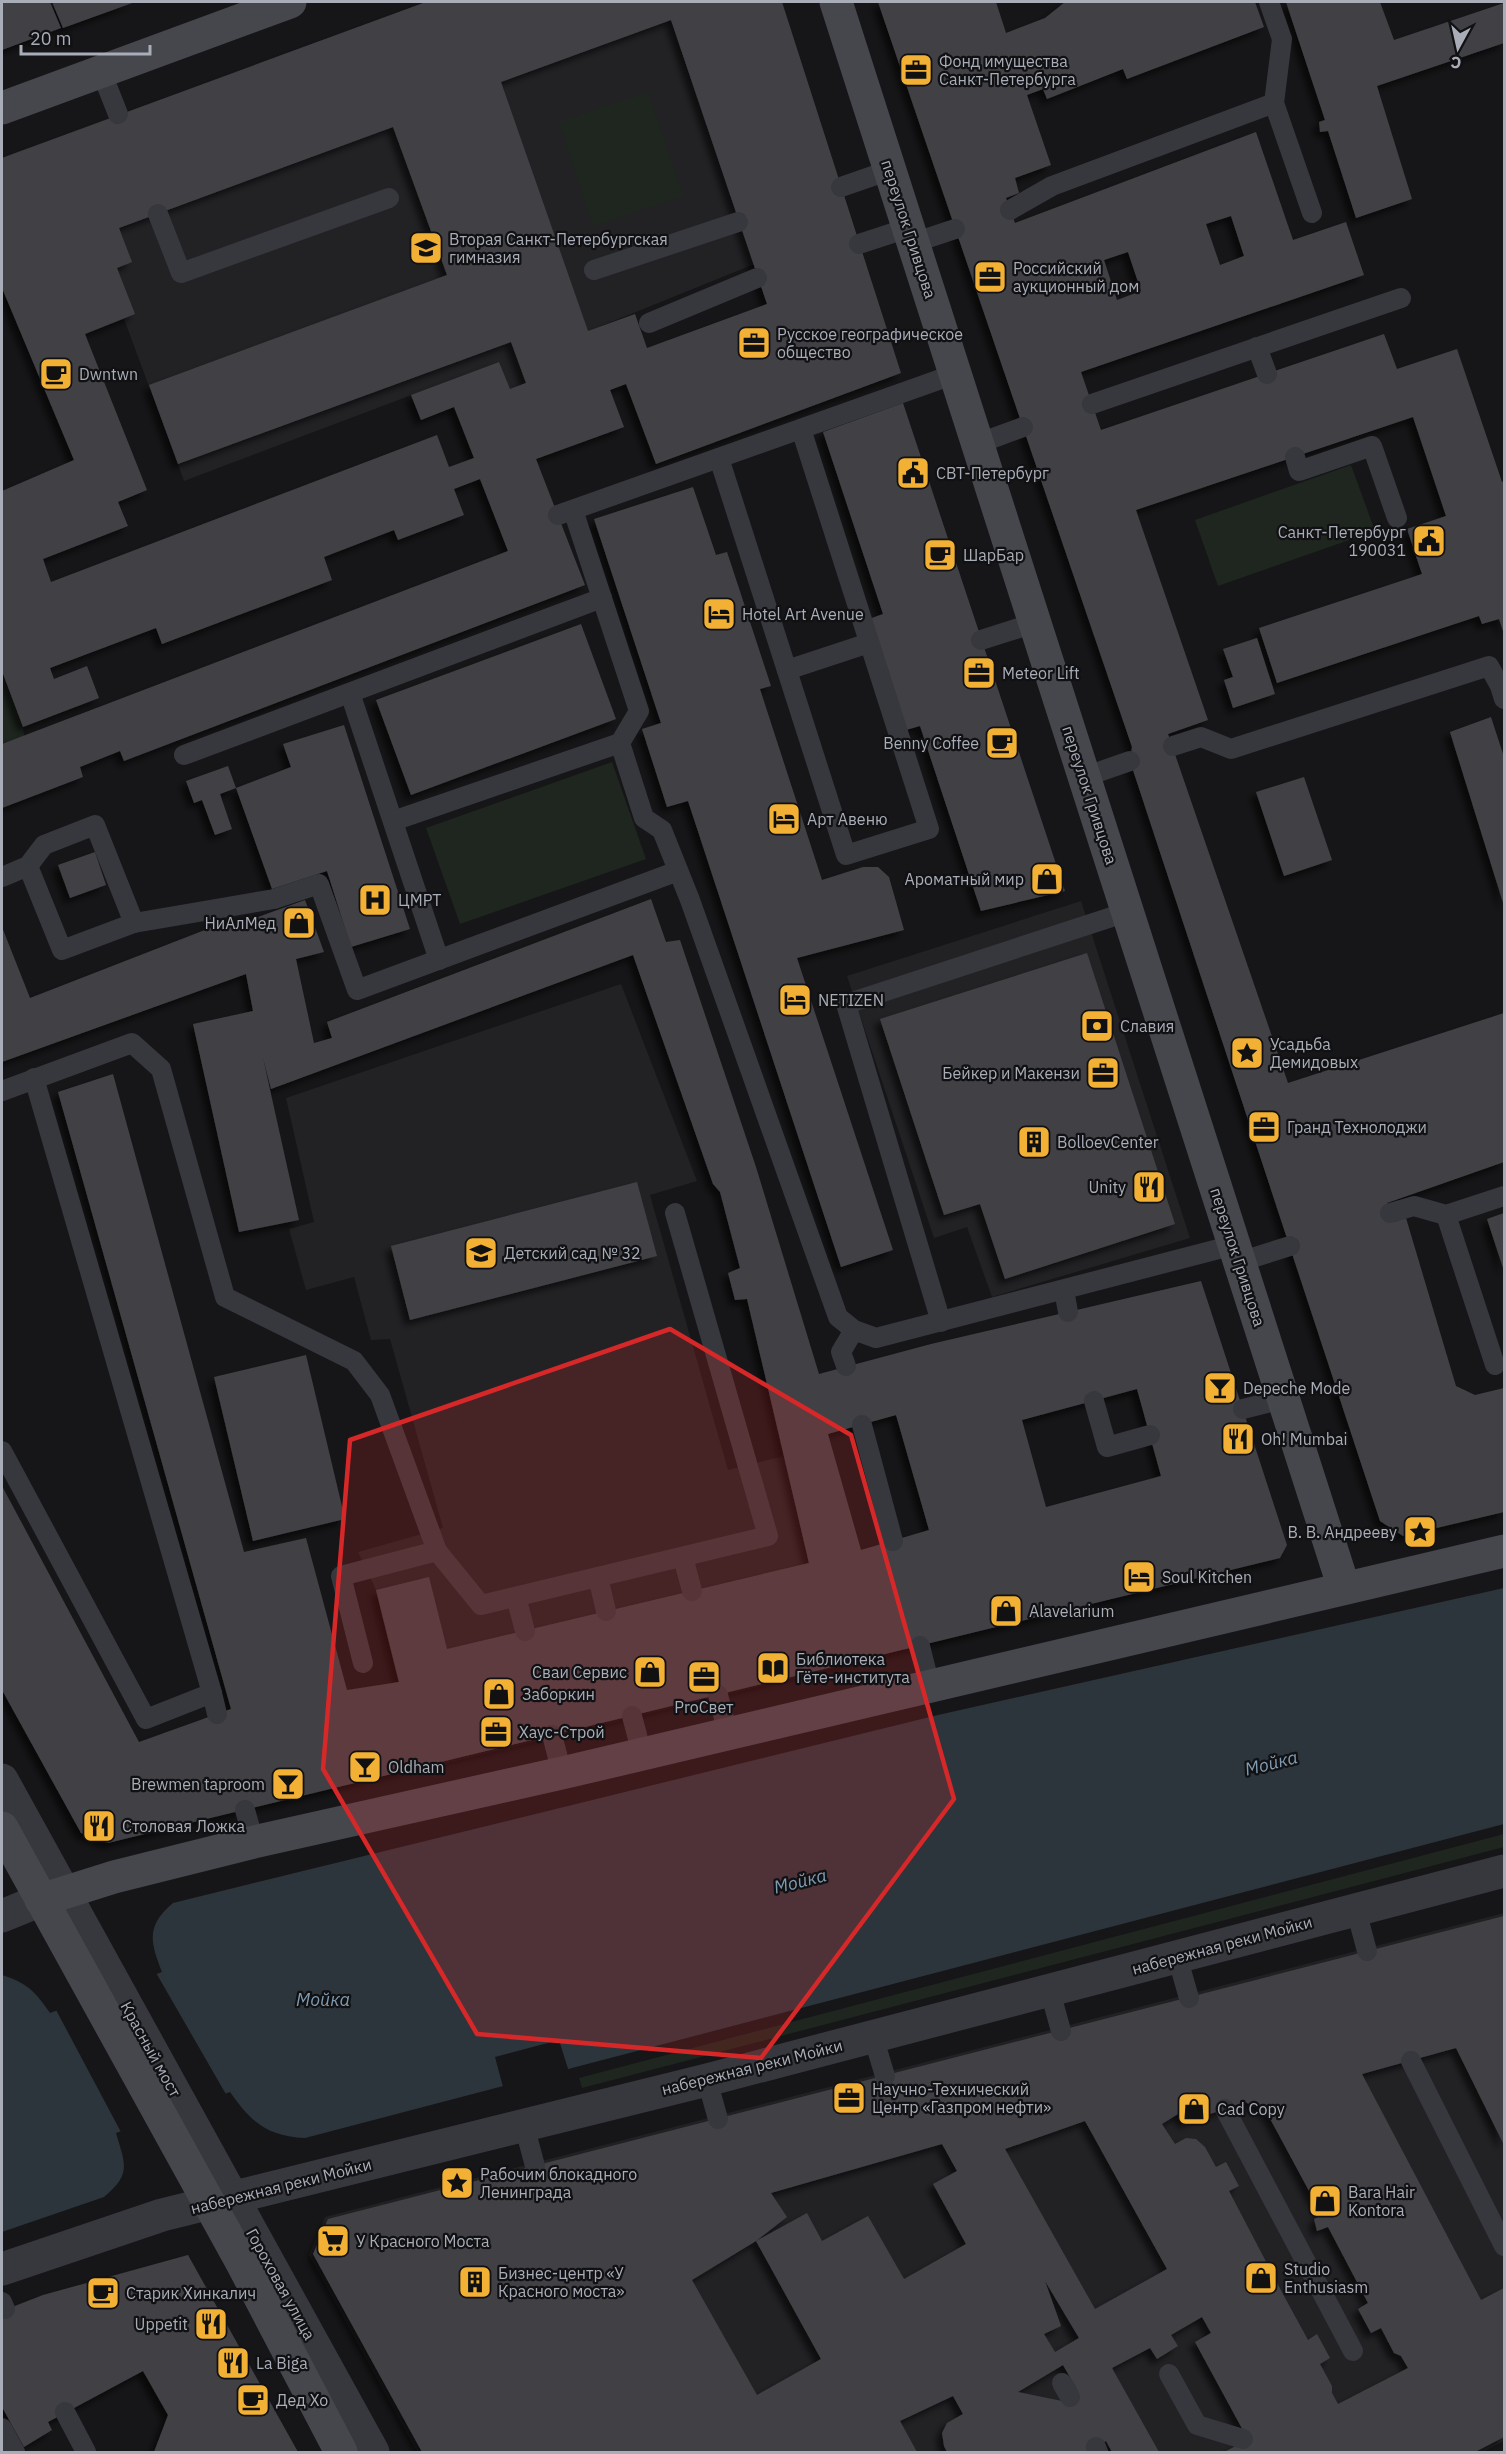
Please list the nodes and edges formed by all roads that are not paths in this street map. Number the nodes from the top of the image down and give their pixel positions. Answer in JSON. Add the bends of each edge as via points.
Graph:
{"nodes":[{"id":1,"x":290,"y":2,"type":"edge"},
{"id":2,"x":836,"y":2,"type":"edge"},
{"id":3,"x":1269,"y":2,"type":"edge"},
{"id":4,"x":245,"y":9,"type":"edge"},
{"id":5,"x":101,"y":71,"type":"junction"},
{"id":6,"x":1274,"y":103,"type":"junction"},
{"id":7,"x":2,"y":108,"type":"edge"},
{"id":8,"x":118,"y":114,"type":"dead end"},
{"id":9,"x":890,"y":170,"type":"junction"},
{"id":10,"x":841,"y":188,"type":"dead end"},
{"id":11,"x":389,"y":198,"type":"dead end"},
{"id":12,"x":1010,"y":210,"type":"dead end"},
{"id":13,"x":1312,"y":213,"type":"dead end"},
{"id":14,"x":158,"y":214,"type":"dead end"},
{"id":15,"x":738,"y":222,"type":"dead end"},
{"id":16,"x":955,"y":229,"type":"dead end"},
{"id":17,"x":911,"y":236,"type":"junction"},
{"id":18,"x":859,"y":244,"type":"dead end"},
{"id":19,"x":594,"y":270,"type":"dead end"},
{"id":20,"x":757,"y":278,"type":"dead end"},
{"id":21,"x":1401,"y":298,"type":"dead end"},
{"id":22,"x":649,"y":323,"type":"dead end"},
{"id":23,"x":1257,"y":347,"type":"junction"},
{"id":24,"x":955,"y":374,"type":"junction"},
{"id":25,"x":1266,"y":374,"type":"dead end"},
{"id":26,"x":1092,"y":404,"type":"dead end"},
{"id":27,"x":1023,"y":428,"type":"dead end"},
{"id":28,"x":801,"y":429,"type":"junction"},
{"id":29,"x":977,"y":444,"type":"junction"},
{"id":30,"x":1295,"y":457,"type":"dead end"},
{"id":31,"x":719,"y":458,"type":"junction"},
{"id":32,"x":1396,"y":518,"type":"dead end"},
{"id":33,"x":602,"y":598,"type":"junction"},
{"id":34,"x":1035,"y":623,"type":"junction"},
{"id":35,"x":981,"y":640,"type":"dead end"},
{"id":36,"x":869,"y":643,"type":"junction"},
{"id":37,"x":787,"y":670,"type":"junction"},
{"id":38,"x":350,"y":693,"type":"junction"},
{"id":39,"x":1504,"y":699,"type":"edge"},
{"id":40,"x":620,"y":743,"type":"junction"},
{"id":41,"x":1173,"y":747,"type":"dead end"},
{"id":42,"x":184,"y":755,"type":"dead end"},
{"id":43,"x":1130,"y":761,"type":"dead end"},
{"id":44,"x":1084,"y":777,"type":"junction"},
{"id":45,"x":393,"y":821,"type":"junction"},
{"id":46,"x":28,"y":866,"type":"junction"},
{"id":47,"x":678,"y":871,"type":"junction"},
{"id":48,"x":2,"y":877,"type":"edge"},
{"id":49,"x":1127,"y":912,"type":"junction"},
{"id":50,"x":134,"y":922,"type":"junction"},
{"id":51,"x":440,"y":960,"type":"junction"},
{"id":52,"x":34,"y":1078,"type":"junction"},
{"id":53,"x":2,"y":1090,"type":"edge"},
{"id":54,"x":1504,"y":1196,"type":"edge"},
{"id":55,"x":675,"y":1213,"type":"dead end"},
{"id":56,"x":1390,"y":1213,"type":"dead end"},
{"id":57,"x":1446,"y":1215,"type":"junction"},
{"id":58,"x":1290,"y":1246,"type":"dead end"},
{"id":59,"x":1237,"y":1253,"type":"junction"},
{"id":60,"x":1064,"y":1290,"type":"junction"},
{"id":61,"x":1068,"y":1312,"type":"dead end"},
{"id":62,"x":941,"y":1322,"type":"junction"},
{"id":63,"x":854,"y":1330,"type":"junction"},
{"id":64,"x":1495,"y":1365,"type":"dead end"},
{"id":65,"x":846,"y":1366,"type":"dead end"},
{"id":66,"x":1283,"y":1399,"type":"junction"},
{"id":67,"x":1094,"y":1401,"type":"dead end"},
{"id":68,"x":1243,"y":1409,"type":"dead end"},
{"id":69,"x":862,"y":1425,"type":"dead end"},
{"id":70,"x":1150,"y":1435,"type":"dead end"},
{"id":71,"x":2,"y":1451,"type":"edge"},
{"id":72,"x":9,"y":1483,"type":"edge"},
{"id":73,"x":893,"y":1541,"type":"dead end"},
{"id":74,"x":437,"y":1551,"type":"junction"},
{"id":75,"x":1504,"y":1551,"type":"edge"},
{"id":76,"x":683,"y":1557,"type":"junction"},
{"id":77,"x":598,"y":1577,"type":"junction"},
{"id":78,"x":1344,"y":1588,"type":"junction"},
{"id":79,"x":692,"y":1590,"type":"dead end"},
{"id":80,"x":516,"y":1597,"type":"junction"},
{"id":81,"x":606,"y":1611,"type":"dead end"},
{"id":82,"x":525,"y":1631,"type":"dead end"},
{"id":83,"x":920,"y":1646,"type":"dead end"},
{"id":84,"x":363,"y":1663,"type":"dead end"},
{"id":85,"x":930,"y":1686,"type":"junction"},
{"id":86,"x":212,"y":1693,"type":"junction"},
{"id":87,"x":718,"y":1695,"type":"dead end"},
{"id":88,"x":218,"y":1714,"type":"dead end"},
{"id":89,"x":632,"y":1716,"type":"dead end"},
{"id":90,"x":728,"y":1734,"type":"junction"},
{"id":91,"x":552,"y":1735,"type":"dead end"},
{"id":92,"x":642,"y":1754,"type":"junction"},
{"id":93,"x":562,"y":1773,"type":"junction"},
{"id":94,"x":2,"y":1780,"type":"edge"},
{"id":95,"x":245,"y":1810,"type":"dead end"},
{"id":96,"x":2,"y":1828,"type":"edge"},
{"id":97,"x":254,"y":1842,"type":"junction"},
{"id":98,"x":1504,"y":1871,"type":"edge"},
{"id":99,"x":52,"y":1895,"type":"junction"},
{"id":100,"x":1356,"y":1910,"type":"junction"},
{"id":101,"x":2,"y":1917,"type":"edge"},
{"id":102,"x":1367,"y":1951,"type":"dead end"},
{"id":103,"x":1177,"y":1956,"type":"junction"},
{"id":104,"x":1050,"y":1991,"type":"junction"},
{"id":105,"x":1189,"y":1998,"type":"dead end"},
{"id":106,"x":1061,"y":2031,"type":"dead end"},
{"id":107,"x":873,"y":2036,"type":"junction"},
{"id":108,"x":1411,"y":2061,"type":"dead end"},
{"id":109,"x":885,"y":2076,"type":"dead end"},
{"id":110,"x":707,"y":2080,"type":"junction"},
{"id":111,"x":1226,"y":2109,"type":"dead end"},
{"id":112,"x":718,"y":2119,"type":"dead end"},
{"id":113,"x":177,"y":2120,"type":"joint"},
{"id":114,"x":524,"y":2125,"type":"junction"},
{"id":115,"x":535,"y":2166,"type":"dead end"},
{"id":116,"x":221,"y":2201,"type":"junction"},
{"id":117,"x":1504,"y":2246,"type":"edge"},
{"id":118,"x":2,"y":2269,"type":"edge"},
{"id":119,"x":1353,"y":2351,"type":"dead end"},
{"id":120,"x":1169,"y":2374,"type":"dead end"},
{"id":121,"x":65,"y":2412,"type":"dead end"},
{"id":122,"x":2,"y":2428,"type":"edge"},
{"id":123,"x":1243,"y":2439,"type":"dead end"},
{"id":124,"x":15,"y":2452,"type":"edge"},
{"id":125,"x":86,"y":2452,"type":"edge"},
{"id":126,"x":341,"y":2452,"type":"edge"},
{"id":127,"x":373,"y":2452,"type":"edge"}],
"edges":[{"from":1,"to":4,"type":"street"},
{"from":2,"to":9,"type":"street","name":"переулок Гривцова"},
{"from":3,"to":6,"type":"lane","via":[[1282,39]]},
{"from":4,"to":5,"type":"street"},
{"from":5,"to":7,"type":"street"},
{"from":5,"to":8,"type":"lane"},
{"from":6,"to":12,"type":"lane","via":[[1053,186]]},
{"from":6,"to":13,"type":"lane"},
{"from":9,"to":10,"type":"lane"},
{"from":9,"to":17,"type":"street","name":"переулок Гривцова"},
{"from":11,"to":14,"type":"lane","via":[[182,273]]},
{"from":15,"to":19,"type":"lane"},
{"from":16,"to":17,"type":"lane"},
{"from":17,"to":18,"type":"lane"},
{"from":17,"to":24,"type":"street","name":"переулок Гривцова"},
{"from":20,"to":22,"type":"lane"},
{"from":21,"to":23,"type":"lane"},
{"from":23,"to":25,"type":"lane"},
{"from":23,"to":26,"type":"lane"},
{"from":24,"to":28,"type":"lane"},
{"from":24,"to":29,"type":"street","name":"переулок Гривцова"},
{"from":27,"to":29,"type":"lane"},
{"from":28,"to":31,"type":"lane"},
{"from":28,"to":36,"type":"lane"},
{"from":29,"to":34,"type":"street","name":"переулок Гривцова"},
{"from":30,"to":32,"type":"lane","via":[[1299,471],[1372,446]]},
{"from":31,"to":33,"type":"lane","via":[[565,512]]},
{"from":31,"to":37,"type":"lane"},
{"from":33,"to":38,"type":"lane"},
{"from":33,"to":40,"type":"lane","via":[[639,711]]},
{"from":34,"to":35,"type":"lane"},
{"from":34,"to":44,"type":"street","name":"переулок Гривцова"},
{"from":36,"to":37,"type":"lane"},
{"from":36,"to":37,"type":"lane","via":[[882,671],[929,829],[846,855]]},
{"from":38,"to":42,"type":"lane"},
{"from":38,"to":45,"type":"lane"},
{"from":39,"to":41,"type":"lane","via":[[1489,666],[1231,749],[1201,737]]},
{"from":40,"to":45,"type":"lane"},
{"from":40,"to":47,"type":"lane","via":[[644,818],[662,830]]},
{"from":43,"to":44,"type":"lane"},
{"from":44,"to":49,"type":"street","name":"переулок Гривцова"},
{"from":45,"to":51,"type":"lane"},
{"from":46,"to":48,"type":"lane"},
{"from":46,"to":50,"type":"lane","via":[[62,950]]},
{"from":46,"to":50,"type":"lane","via":[[44,845],[95,825]]},
{"from":47,"to":51,"type":"lane"},
{"from":47,"to":63,"type":"lane","via":[[838,1317]]},
{"from":49,"to":59,"type":"street","name":"переулок Гривцова"},
{"from":49,"to":62,"type":"lane","via":[[846,1005]]},
{"from":50,"to":51,"type":"lane","via":[[274,899],[319,884],[357,990]]},
{"from":52,"to":53,"type":"lane"},
{"from":52,"to":74,"type":"lane","via":[[132,1043],[161,1069],[225,1297],[354,1361],[380,1395]]},
{"from":52,"to":86,"type":"lane"},
{"from":54,"to":57,"type":"lane"},
{"from":55,"to":76,"type":"lane","via":[[768,1536]]},
{"from":56,"to":57,"type":"lane","via":[[1414,1206]]},
{"from":57,"to":64,"type":"lane"},
{"from":58,"to":59,"type":"lane"},
{"from":59,"to":60,"type":"lane"},
{"from":59,"to":66,"type":"street","name":"переулок Гривцова"},
{"from":60,"to":61,"type":"lane"},
{"from":60,"to":62,"type":"lane"},
{"from":62,"to":63,"type":"lane","via":[[876,1338]]},
{"from":63,"to":65,"type":"lane","via":[[841,1352]]},
{"from":66,"to":68,"type":"lane"},
{"from":66,"to":78,"type":"street","name":"переулок Гривцова"},
{"from":67,"to":70,"type":"lane","via":[[1107,1448]]},
{"from":69,"to":73,"type":"lane"},
{"from":71,"to":72,"type":"lane"},
{"from":72,"to":86,"type":"lane","via":[[146,1719]]},
{"from":74,"to":80,"type":"lane","via":[[481,1605]]},
{"from":74,"to":84,"type":"lane","via":[[340,1576]]},
{"from":75,"to":78,"type":"street"},
{"from":76,"to":77,"type":"lane"},
{"from":76,"to":79,"type":"lane"},
{"from":77,"to":80,"type":"lane"},
{"from":77,"to":81,"type":"lane"},
{"from":78,"to":85,"type":"street"},
{"from":80,"to":82,"type":"lane"},
{"from":83,"to":85,"type":"lane"},
{"from":85,"to":90,"type":"street"},
{"from":86,"to":88,"type":"lane"},
{"from":87,"to":90,"type":"lane"},
{"from":89,"to":92,"type":"lane"},
{"from":90,"to":92,"type":"street"},
{"from":91,"to":93,"type":"lane"},
{"from":92,"to":93,"type":"street"},
{"from":93,"to":97,"type":"street"},
{"from":94,"to":99,"type":"street"},
{"from":95,"to":97,"type":"lane"},
{"from":96,"to":99,"type":"street"},
{"from":97,"to":99,"type":"street"},
{"from":98,"to":100,"type":"street","name":"набережная реки Мойки"},
{"from":99,"to":101,"type":"street"},
{"from":99,"to":113,"type":"street","name":"Красный мост"},
{"from":100,"to":102,"type":"lane"},
{"from":100,"to":103,"type":"street","name":"набережная реки Мойки"},
{"from":103,"to":104,"type":"street","name":"набережная реки Мойки"},
{"from":103,"to":105,"type":"lane"},
{"from":104,"to":106,"type":"lane"},
{"from":104,"to":107,"type":"street","name":"набережная реки Мойки"},
{"from":107,"to":109,"type":"lane"},
{"from":107,"to":110,"type":"street","name":"набережная реки Мойки"},
{"from":108,"to":117,"type":"lane"},
{"from":110,"to":112,"type":"lane"},
{"from":110,"to":114,"type":"street","name":"набережная реки Мойки"},
{"from":111,"to":119,"type":"lane"},
{"from":113,"to":116,"type":"street","name":"Гороховая улица"},
{"from":114,"to":115,"type":"lane"},
{"from":114,"to":116,"type":"street","name":"набережная реки Мойки"},
{"from":116,"to":118,"type":"street","name":"набережная реки Мойки","via":[[162,2215]]},
{"from":116,"to":126,"type":"street","name":"Гороховая улица"},
{"from":116,"to":127,"type":"street","name":"Гороховая улица"},
{"from":120,"to":123,"type":"lane","via":[[1197,2425]]},
{"from":121,"to":125,"type":"lane"},
{"from":122,"to":124,"type":"lane"}]}
